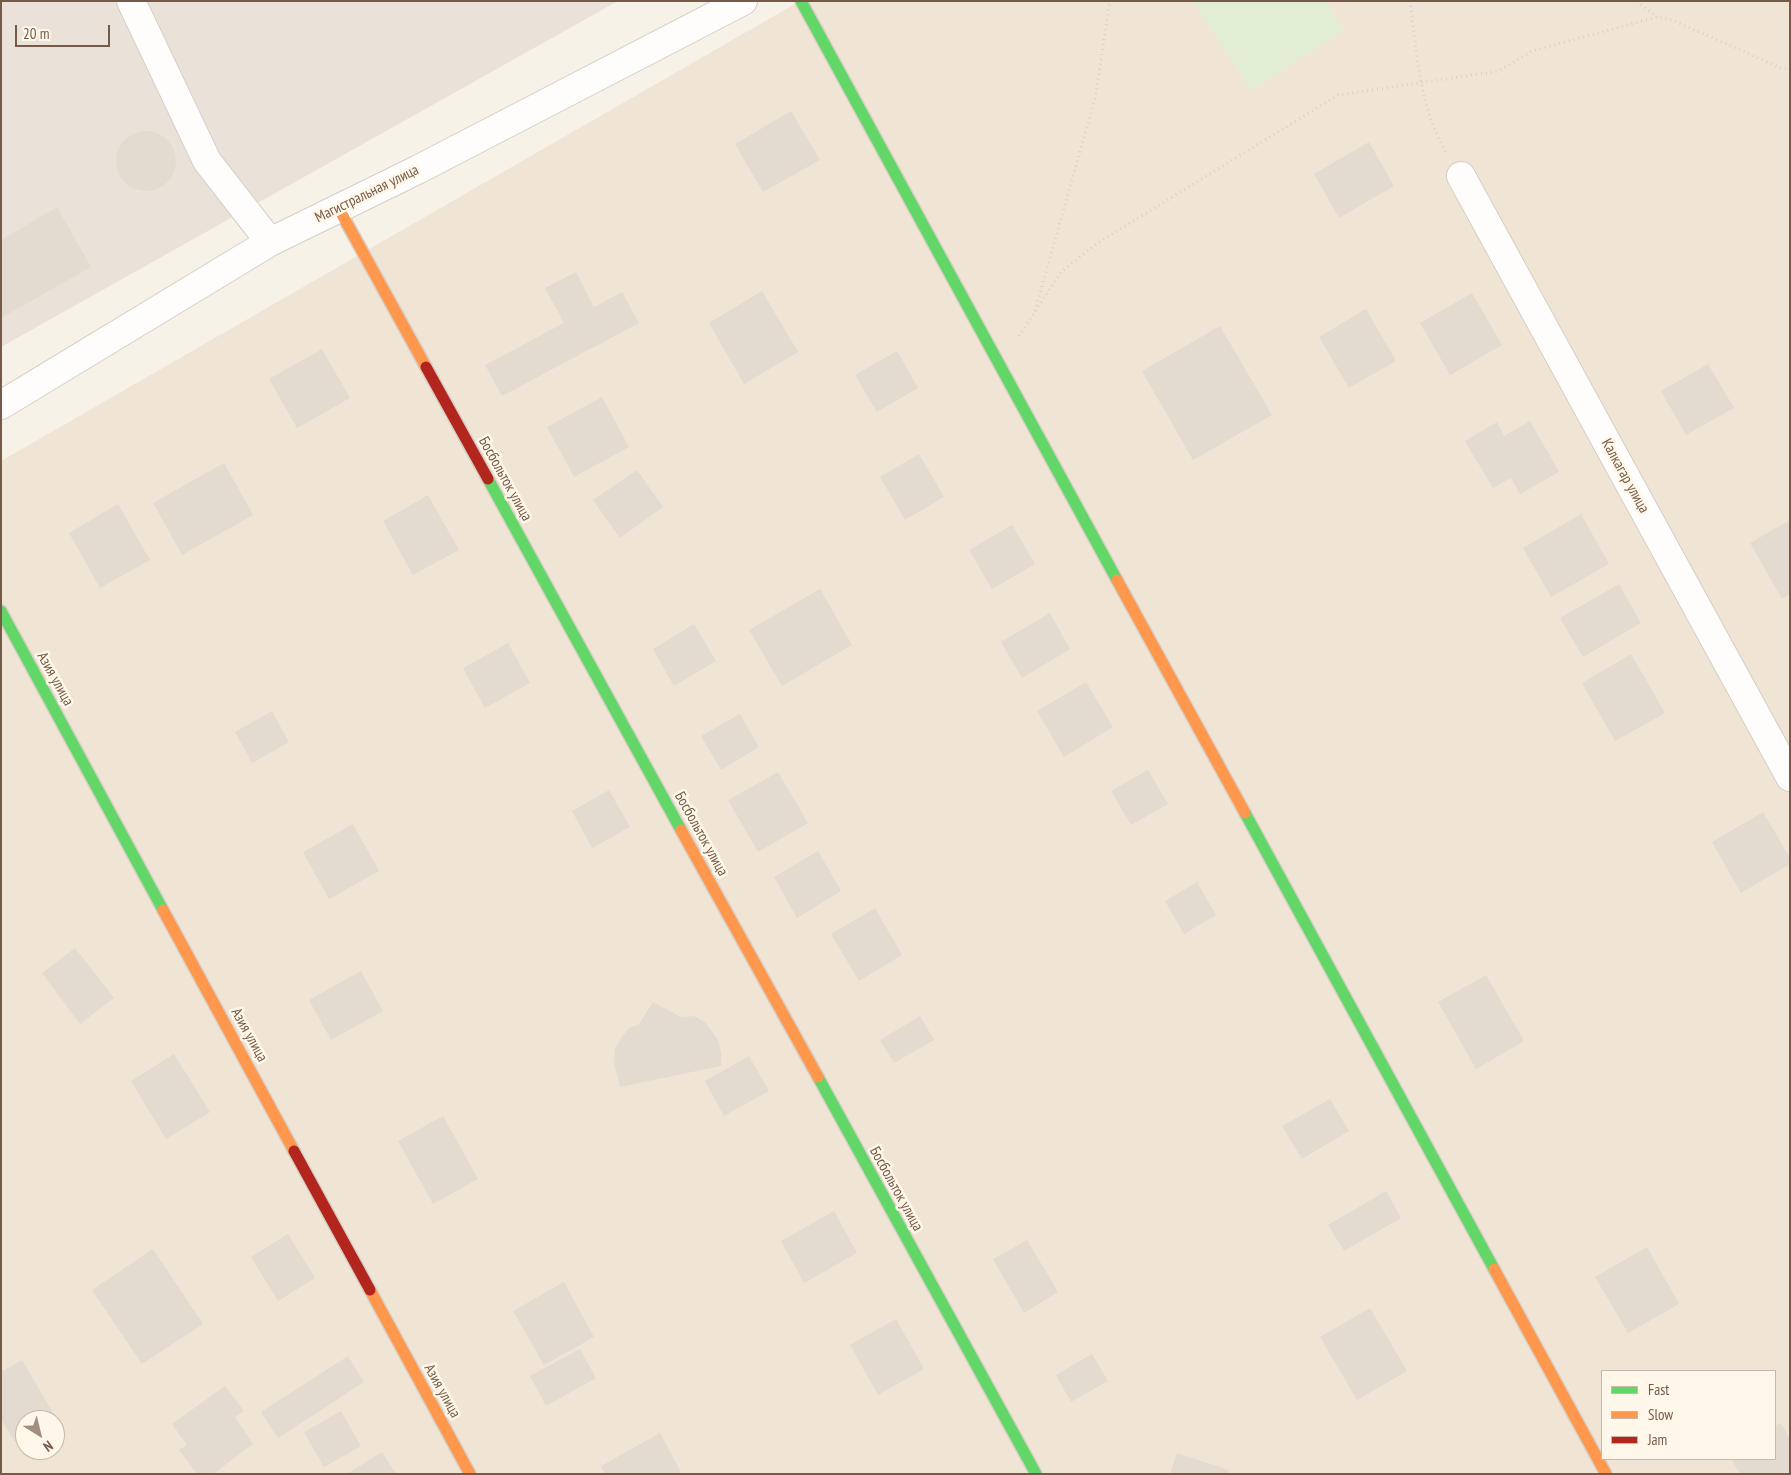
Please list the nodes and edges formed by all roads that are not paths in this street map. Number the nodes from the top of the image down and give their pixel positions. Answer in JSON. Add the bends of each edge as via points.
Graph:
{"nodes":[{"id":1,"x":131,"y":1,"type":"edge"},
{"id":2,"x":743,"y":1,"type":"edge"},
{"id":3,"x":801,"y":1,"type":"edge"},
{"id":4,"x":1461,"y":176,"type":"road end"},
{"id":5,"x":339,"y":208,"type":"junction"},
{"id":6,"x":270,"y":242,"type":"junction"},
{"id":7,"x":1,"y":405,"type":"edge"},
{"id":8,"x":1,"y":611,"type":"edge"},
{"id":9,"x":1790,"y":777,"type":"edge"},
{"id":10,"x":470,"y":1474,"type":"edge"},
{"id":11,"x":1036,"y":1474,"type":"edge"},
{"id":12,"x":1606,"y":1474,"type":"edge"}],
"edges":[{"from":1,"to":6,"type":"street","via":[[207,161]]},
{"from":2,"to":5,"type":"street","name":"Магистральная улица"},
{"from":3,"to":12,"type":"street"},
{"from":4,"to":9,"type":"street","name":"Калкагар улица"},
{"from":5,"to":6,"type":"street","name":"Магистральная улица"},
{"from":5,"to":11,"type":"street","name":"Босбольток улица"},
{"from":6,"to":7,"type":"street","name":"Магистральная улица"},
{"from":8,"to":10,"type":"street","name":"Азия улица"}]}
